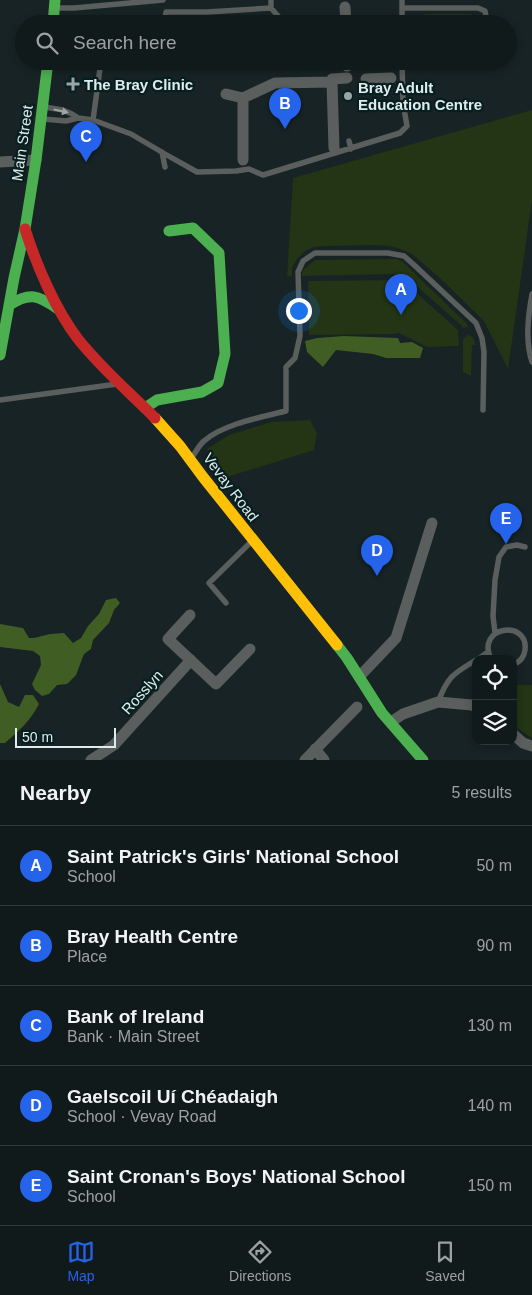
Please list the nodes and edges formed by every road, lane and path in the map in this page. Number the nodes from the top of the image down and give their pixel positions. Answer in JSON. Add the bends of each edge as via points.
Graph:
{"nodes":[{"id":1,"x":163,"y":0,"type":"edge"},
{"id":2,"x":271,"y":0,"type":"edge"},
{"id":3,"x":402,"y":0,"type":"edge"},
{"id":4,"x":55,"y":4,"type":"edge"},
{"id":5,"x":346,"y":7,"type":"dead end"},
{"id":6,"x":271,"y":8,"type":"junction"},
{"id":7,"x":402,"y":8,"type":"junction"},
{"id":8,"x":166,"y":15,"type":"edge"},
{"id":9,"x":277,"y":15,"type":"edge"},
{"id":10,"x":346,"y":15,"type":"edge"},
{"id":11,"x":402,"y":15,"type":"edge"},
{"id":12,"x":486,"y":15,"type":"edge"},
{"id":13,"x":47,"y":70,"type":"edge"},
{"id":14,"x":99,"y":70,"type":"edge"},
{"id":15,"x":402,"y":70,"type":"edge"},
{"id":16,"x":347,"y":78,"type":"dead end"},
{"id":17,"x":392,"y":78,"type":"dead end"},
{"id":18,"x":366,"y":79,"type":"dead end"},
{"id":19,"x":332,"y":82,"type":"junction"},
{"id":20,"x":226,"y":94,"type":"dead end"},
{"id":21,"x":244,"y":98,"type":"junction"},
{"id":22,"x":42,"y":113,"type":"junction"},
{"id":23,"x":78,"y":118,"type":"junction"},
{"id":24,"x":93,"y":120,"type":"junction"},
{"id":25,"x":349,"y":141,"type":"dead end"},
{"id":26,"x":334,"y":148,"type":"dead end"},
{"id":27,"x":351,"y":149,"type":"junction"},
{"id":28,"x":162,"y":152,"type":"junction"},
{"id":29,"x":36,"y":160,"type":"junction"},
{"id":30,"x":243,"y":160,"type":"dead end"},
{"id":31,"x":0,"y":162,"type":"edge"},
{"id":32,"x":164,"y":167,"type":"dead end"},
{"id":33,"x":25,"y":229,"type":"junction"},
{"id":34,"x":169,"y":231,"type":"dead end"},
{"id":35,"x":532,"y":294,"type":"edge"},
{"id":36,"x":9,"y":305,"type":"junction"},
{"id":37,"x":60,"y":310,"type":"junction"},
{"id":38,"x":0,"y":355,"type":"edge"},
{"id":39,"x":532,"y":362,"type":"edge"},
{"id":40,"x":119,"y":384,"type":"junction"},
{"id":41,"x":0,"y":400,"type":"edge"},
{"id":42,"x":145,"y":408,"type":"junction"},
{"id":43,"x":483,"y":410,"type":"dead end"},
{"id":44,"x":191,"y":458,"type":"junction"},
{"id":45,"x":432,"y":523,"type":"dead end"},
{"id":46,"x":253,"y":540,"type":"junction"},
{"id":47,"x":525,"y":547,"type":"dead end"},
{"id":48,"x":226,"y":603,"type":"dead end"},
{"id":49,"x":190,"y":615,"type":"dead end"},
{"id":50,"x":496,"y":633,"type":"junction"},
{"id":51,"x":250,"y":649,"type":"dead end"},
{"id":52,"x":490,"y":655,"type":"edge"},
{"id":53,"x":191,"y":660,"type":"junction"},
{"id":54,"x":472,"y":663,"type":"edge"},
{"id":55,"x":517,"y":664,"type":"edge"},
{"id":56,"x":359,"y":677,"type":"junction"},
{"id":57,"x":438,"y":702,"type":"junction"},
{"id":58,"x":472,"y":705,"type":"edge"},
{"id":59,"x":358,"y":707,"type":"dead end"},
{"id":60,"x":391,"y":722,"type":"junction"},
{"id":61,"x":517,"y":738,"type":"edge"},
{"id":62,"x":532,"y":746,"type":"edge"},
{"id":63,"x":315,"y":749,"type":"junction"},
{"id":64,"x":91,"y":760,"type":"edge"},
{"id":65,"x":305,"y":760,"type":"edge"},
{"id":66,"x":324,"y":760,"type":"edge"},
{"id":67,"x":423,"y":760,"type":"edge"}],
"edges":[{"from":1,"to":4,"type":"lane","via":[[74,8]]},
{"from":2,"to":6,"type":"lane"},
{"from":3,"to":7,"type":"lane"},
{"from":5,"to":10,"type":"street"},
{"from":6,"to":8,"type":"lane","via":[[166,12]]},
{"from":6,"to":9,"type":"lane"},
{"from":7,"to":11,"type":"lane"},
{"from":7,"to":12,"type":"lane","via":[[478,8]]},
{"from":13,"to":22,"type":"main road","name":"Main Street"},
{"from":14,"to":24,"type":"lane"},
{"from":15,"to":27,"type":"lane","via":[[406,126],[400,133]]},
{"from":16,"to":19,"type":"street","via":[[332,79]]},
{"from":17,"to":18,"type":"street"},
{"from":19,"to":21,"type":"street","via":[[275,84]]},
{"from":19,"to":26,"type":"street"},
{"from":20,"to":21,"type":"street"},
{"from":21,"to":30,"type":"street"},
{"from":22,"to":23,"type":"lane","via":[[66,121]]},
{"from":22,"to":23,"type":"lane","one_way":true,"via":[[62,110]]},
{"from":22,"to":29,"type":"main road","name":"Main Street"},
{"from":23,"to":24,"type":"lane"},
{"from":24,"to":28,"type":"lane","via":[[132,134]]},
{"from":25,"to":27,"type":"lane"},
{"from":27,"to":28,"type":"lane","via":[[263,175],[249,169],[197,172]]},
{"from":28,"to":32,"type":"lane"},
{"from":29,"to":31,"type":"street"},
{"from":29,"to":33,"type":"main road","name":"Main Street"},
{"from":33,"to":36,"type":"main road","name":"Main Street"},
{"from":33,"to":37,"type":"main road","name":"Vevay Road"},
{"from":34,"to":42,"type":"main road","via":[[193,228],[219,253],[225,354],[218,384],[202,392],[158,400]]},
{"from":35,"to":39,"type":"lane","via":[[528,342]]},
{"from":36,"to":37,"type":"main road","via":[[36,296]]},
{"from":36,"to":38,"type":"main road","name":"Main Street"},
{"from":37,"to":40,"type":"main road","name":"Vevay Road","via":[[77,338]]},
{"from":40,"to":41,"type":"lane"},
{"from":40,"to":42,"type":"main road","name":"Vevay Road"},
{"from":42,"to":44,"type":"main road","name":"Vevay Road"},
{"from":43,"to":44,"type":"lane","via":[[484,352],[476,323],[413,264],[404,256],[388,253],[315,253],[303,261],[298,272],[300,336],[295,358],[286,367],[286,411],[220,431],[203,441]]},
{"from":44,"to":46,"type":"main road","name":"Vevay Road"},
{"from":45,"to":56,"type":"street","via":[[396,638]]},
{"from":46,"to":48,"type":"lane","via":[[208,583]]},
{"from":46,"to":56,"type":"main road","name":"Vevay Road"},
{"from":47,"to":50,"type":"lane","via":[[506,547],[499,557],[493,616]]},
{"from":49,"to":53,"type":"street","via":[[168,638]]},
{"from":50,"to":52,"type":"lane","via":[[488,646]]},
{"from":50,"to":55,"type":"lane","via":[[511,630],[522,638],[526,648]]},
{"from":51,"to":53,"type":"street","via":[[216,684]]},
{"from":53,"to":64,"type":"street","name":"Rosslyn","via":[[114,745]]},
{"from":54,"to":57,"type":"lane","via":[[451,676]]},
{"from":56,"to":60,"type":"main road","name":"Vevay Road"},
{"from":57,"to":58,"type":"street"},
{"from":57,"to":60,"type":"street","via":[[403,714]]},
{"from":59,"to":63,"type":"street"},
{"from":60,"to":67,"type":"main road","name":"Vevay Road"},
{"from":61,"to":62,"type":"street"},
{"from":63,"to":65,"type":"street"},
{"from":63,"to":66,"type":"street"}]}
